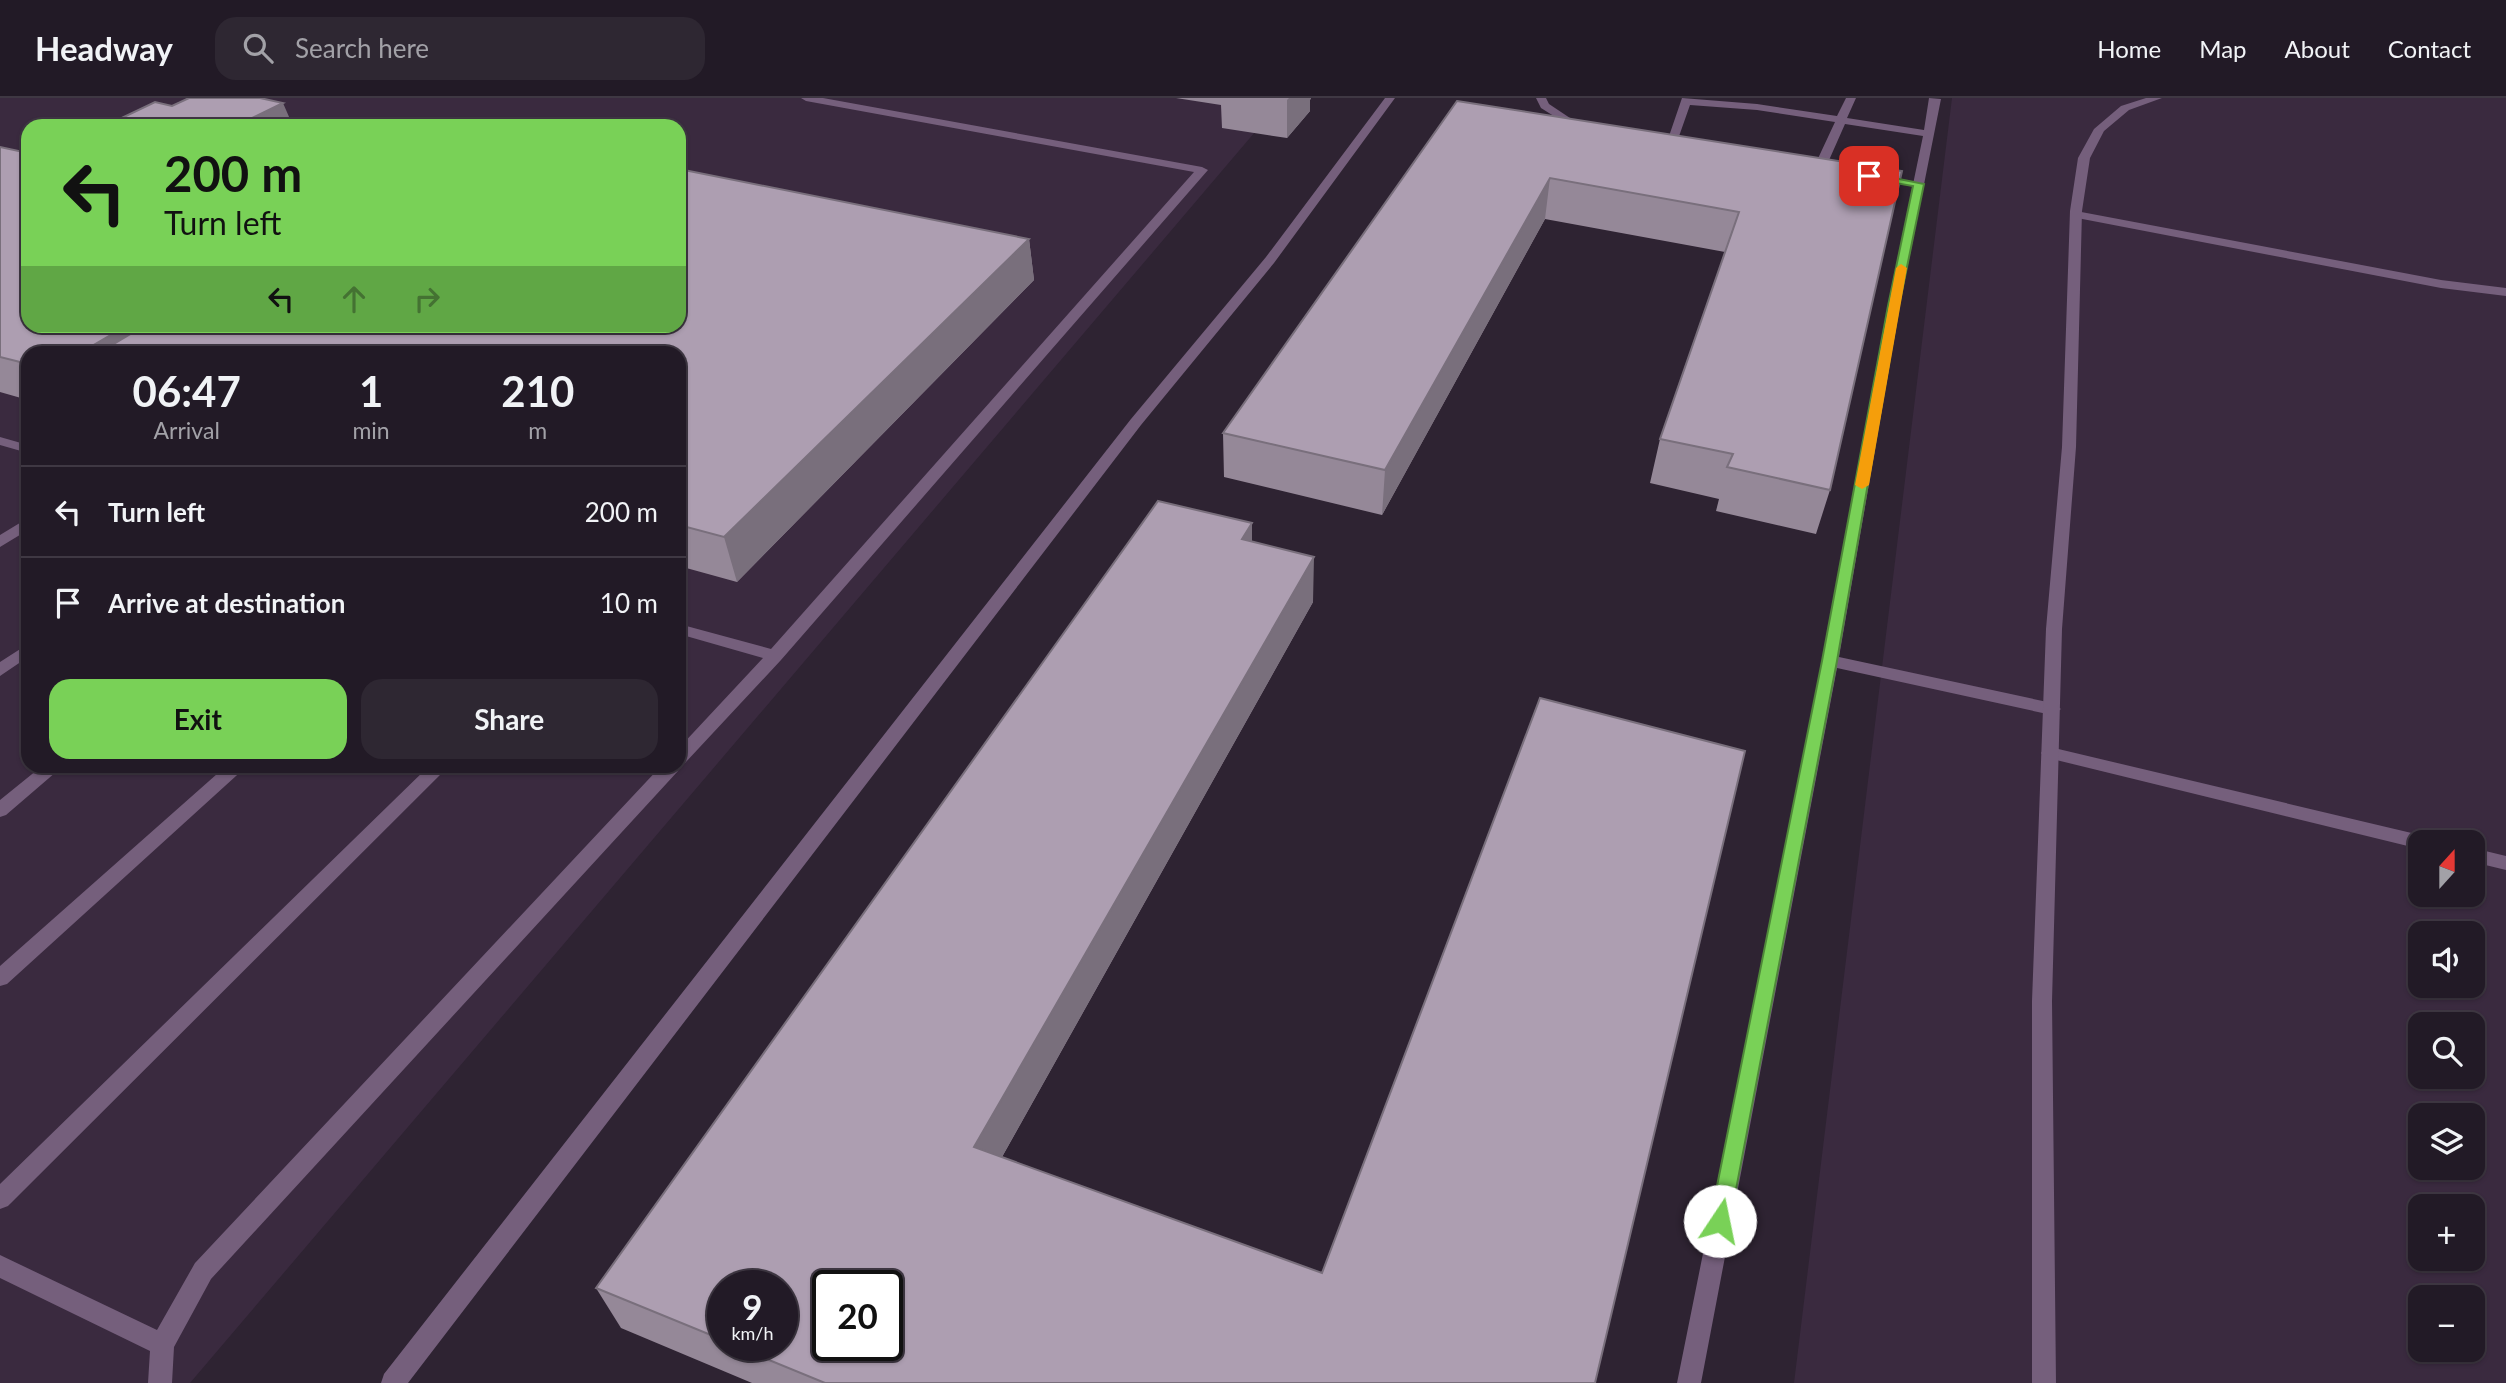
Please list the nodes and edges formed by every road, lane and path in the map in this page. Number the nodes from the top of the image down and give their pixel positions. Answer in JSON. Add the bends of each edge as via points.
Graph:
{"nodes":[{"id":1,"x":806,"y":98,"type":"edge"},
{"id":2,"x":1390,"y":98,"type":"edge"},
{"id":3,"x":1541,"y":98,"type":"edge"},
{"id":4,"x":1851,"y":98,"type":"edge"},
{"id":5,"x":1934,"y":98,"type":"edge"},
{"id":6,"x":2157,"y":98,"type":"edge"},
{"id":7,"x":1687,"y":100,"type":"edge"},
{"id":8,"x":1758,"y":103,"type":"edge"},
{"id":9,"x":1841,"y":120,"type":"junction"},
{"id":10,"x":1590,"y":130,"type":"edge"},
{"id":11,"x":1929,"y":134,"type":"junction"},
{"id":12,"x":1659,"y":140,"type":"edge"},
{"id":13,"x":1806,"y":165,"type":"edge"},
{"id":14,"x":1820,"y":167,"type":"junction"},
{"id":15,"x":1832,"y":169,"type":"edge"},
{"id":16,"x":2076,"y":215,"type":"junction"},
{"id":17,"x":2506,"y":292,"type":"edge"},
{"id":18,"x":0,"y":441,"type":"edge"},
{"id":19,"x":21,"y":447,"type":"edge"},
{"id":20,"x":21,"y":528,"type":"edge"},
{"id":21,"x":0,"y":542,"type":"edge"},
{"id":22,"x":686,"y":631,"type":"edge"},
{"id":23,"x":21,"y":654,"type":"edge"},
{"id":24,"x":775,"y":656,"type":"junction"},
{"id":25,"x":1829,"y":661,"type":"junction"},
{"id":26,"x":0,"y":670,"type":"edge"},
{"id":27,"x":2052,"y":709,"type":"junction"},
{"id":28,"x":686,"y":751,"type":"edge"},
{"id":29,"x":2050,"y":753,"type":"junction"},
{"id":30,"x":45,"y":773,"type":"edge"},
{"id":31,"x":230,"y":773,"type":"edge"},
{"id":32,"x":433,"y":773,"type":"edge"},
{"id":33,"x":665,"y":773,"type":"edge"},
{"id":34,"x":0,"y":810,"type":"edge"},
{"id":35,"x":2408,"y":839,"type":"edge"},
{"id":36,"x":2485,"y":858,"type":"edge"},
{"id":37,"x":2506,"y":863,"type":"edge"},
{"id":38,"x":0,"y":978,"type":"edge"},
{"id":39,"x":0,"y":1199,"type":"edge"},
{"id":40,"x":0,"y":1266,"type":"edge"},
{"id":41,"x":162,"y":1345,"type":"junction"},
{"id":42,"x":160,"y":1383,"type":"edge"},
{"id":43,"x":393,"y":1383,"type":"edge"},
{"id":44,"x":1689,"y":1383,"type":"edge"},
{"id":45,"x":2044,"y":1383,"type":"edge"}],
"edges":[{"from":1,"to":24,"type":"street","via":[[1202,170]]},
{"from":2,"to":43,"type":"street","via":[[1270,260],[1136,422]]},
{"from":3,"to":10,"type":"street","via":[[1545,106],[1577,127]]},
{"from":4,"to":9,"type":"street"},
{"from":5,"to":11,"type":"street"},
{"from":6,"to":16,"type":"street","via":[[2125,108],[2099,129],[2084,158]]},
{"from":7,"to":8,"type":"street"},
{"from":7,"to":12,"type":"street","via":[[1678,143]]},
{"from":8,"to":9,"type":"street"},
{"from":9,"to":11,"type":"street"},
{"from":9,"to":14,"type":"street"},
{"from":11,"to":25,"type":"street","via":[[1913,183]]},
{"from":13,"to":14,"type":"street"},
{"from":14,"to":15,"type":"street"},
{"from":16,"to":17,"type":"street","via":[[2441,284]]},
{"from":16,"to":27,"type":"street","via":[[2072,385]]},
{"from":18,"to":19,"type":"street"},
{"from":20,"to":21,"type":"street"},
{"from":22,"to":24,"type":"street"},
{"from":23,"to":26,"type":"street"},
{"from":24,"to":28,"type":"street"},
{"from":25,"to":27,"type":"street"},
{"from":25,"to":44,"type":"street"},
{"from":27,"to":29,"type":"street"},
{"from":29,"to":35,"type":"street"},
{"from":29,"to":45,"type":"street","via":[[2042,1000]]},
{"from":30,"to":34,"type":"street"},
{"from":31,"to":38,"type":"street"},
{"from":32,"to":39,"type":"street"},
{"from":33,"to":41,"type":"street","via":[[203,1271]]},
{"from":36,"to":37,"type":"street"},
{"from":40,"to":41,"type":"street"},
{"from":41,"to":42,"type":"street"}]}
